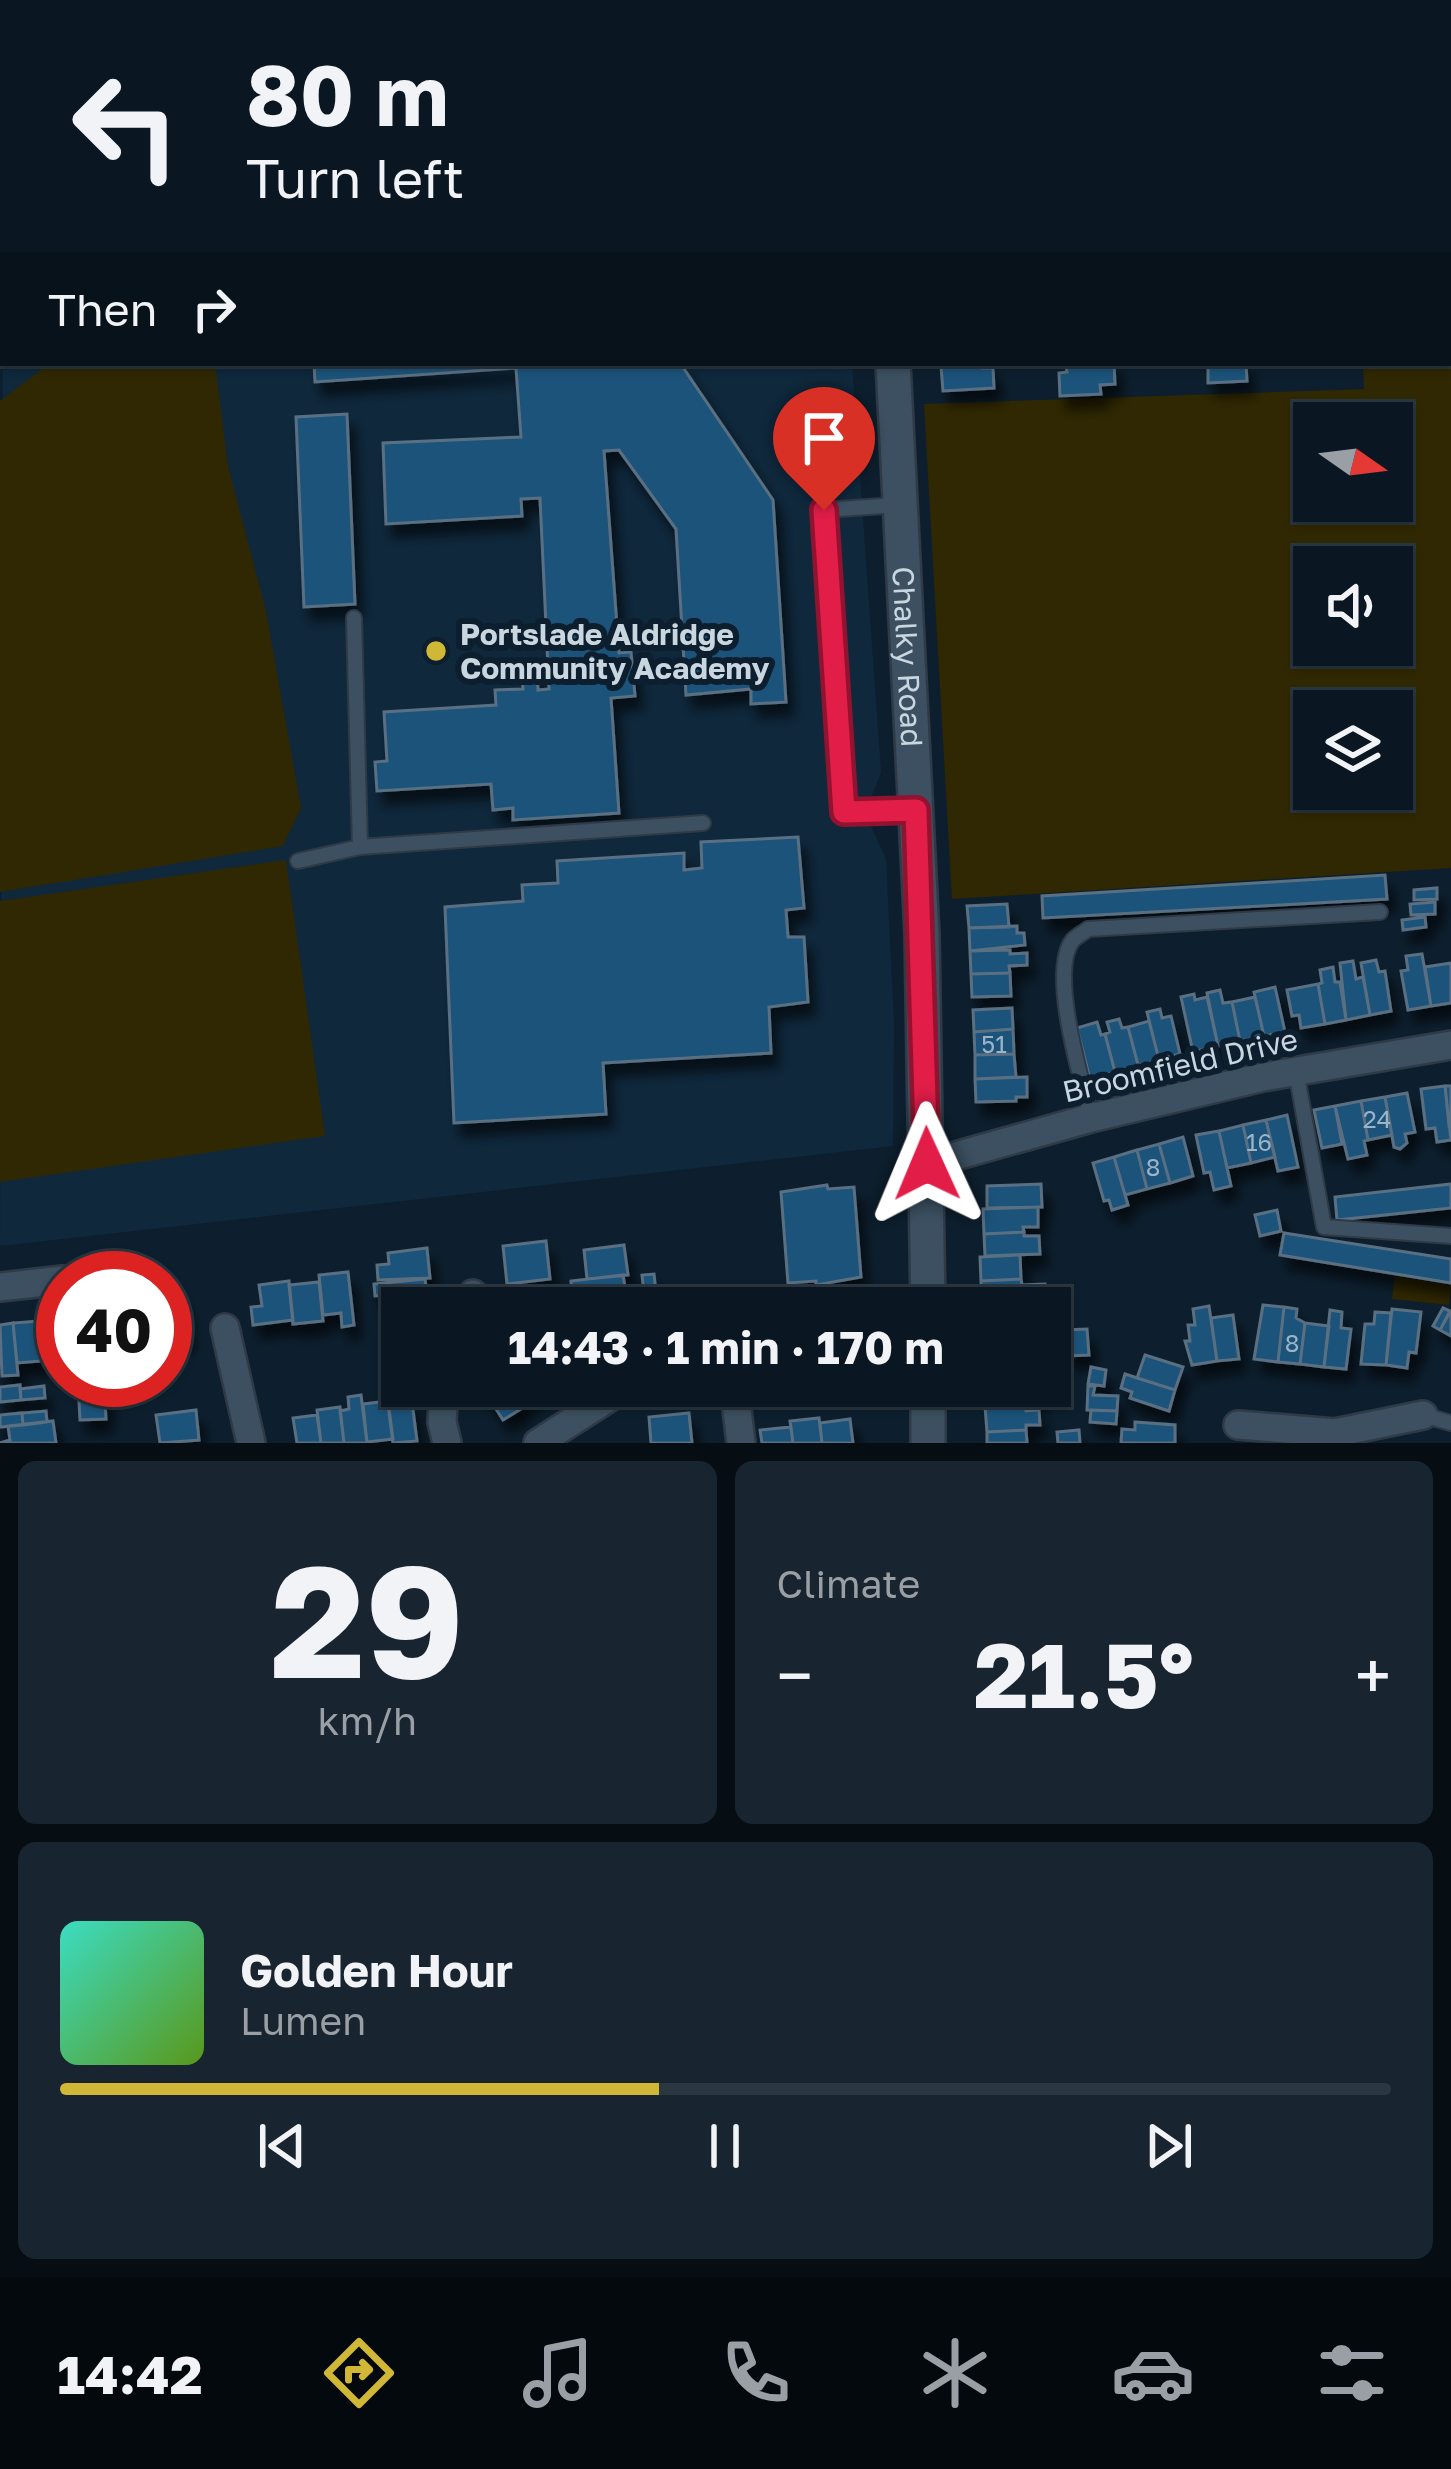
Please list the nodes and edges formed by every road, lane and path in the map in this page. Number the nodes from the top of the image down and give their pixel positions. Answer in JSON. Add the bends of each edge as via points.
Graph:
{"nodes":[{"id":1,"x":893,"y":366,"type":"edge"},
{"id":2,"x":903,"y":504,"type":"junction"},
{"id":3,"x":354,"y":618,"type":"dead end"},
{"id":4,"x":916,"y":810,"type":"junction"},
{"id":5,"x":703,"y":824,"type":"dead end"},
{"id":6,"x":360,"y":847,"type":"junction"},
{"id":7,"x":298,"y":861,"type":"dead end"},
{"id":8,"x":1381,"y":912,"type":"dead end"},
{"id":9,"x":1451,"y":1045,"type":"edge"},
{"id":10,"x":1295,"y":1071,"type":"junction"},
{"id":11,"x":1091,"y":1118,"type":"junction"},
{"id":12,"x":927,"y":1164,"type":"junction"},
{"id":13,"x":1451,"y":1236,"type":"edge"},
{"id":14,"x":36,"y":1283,"type":"edge"},
{"id":15,"x":0,"y":1286,"type":"edge"},
{"id":16,"x":928,"y":1287,"type":"edge"},
{"id":17,"x":225,"y":1328,"type":"dead end"},
{"id":18,"x":443,"y":1407,"type":"edge"},
{"id":19,"x":594,"y":1407,"type":"edge"},
{"id":20,"x":737,"y":1407,"type":"edge"},
{"id":21,"x":928,"y":1407,"type":"edge"},
{"id":22,"x":1423,"y":1415,"type":"joint"},
{"id":23,"x":1451,"y":1423,"type":"edge"},
{"id":24,"x":1238,"y":1425,"type":"dead end"},
{"id":25,"x":1335,"y":1438,"type":"edge"},
{"id":26,"x":251,"y":1443,"type":"edge"},
{"id":27,"x":447,"y":1443,"type":"edge"},
{"id":28,"x":538,"y":1443,"type":"edge"},
{"id":29,"x":741,"y":1443,"type":"edge"},
{"id":30,"x":928,"y":1443,"type":"edge"}],
"edges":[{"from":1,"to":2,"type":"street","name":"Chalky Road"},
{"from":2,"to":4,"type":"street","name":"Chalky Road"},
{"from":2,"to":4,"type":"lane","via":[[824,510],[844,812]]},
{"from":3,"to":6,"type":"lane"},
{"from":4,"to":12,"type":"street","name":"Chalky Road"},
{"from":5,"to":6,"type":"lane"},
{"from":6,"to":7,"type":"lane"},
{"from":8,"to":11,"type":"lane","via":[[1088,928],[1065,956],[1065,1006]]},
{"from":9,"to":10,"type":"street","name":"Broomfield Drive"},
{"from":10,"to":11,"type":"street","name":"Broomfield Drive"},
{"from":10,"to":13,"type":"lane","via":[[1324,1228]]},
{"from":11,"to":12,"type":"street","name":"Broomfield Drive"},
{"from":12,"to":16,"type":"street","name":"Chalky Road"},
{"from":14,"to":15,"type":"street"},
{"from":17,"to":26,"type":"street"},
{"from":18,"to":27,"type":"street"},
{"from":19,"to":28,"type":"street"},
{"from":20,"to":29,"type":"street"},
{"from":21,"to":30,"type":"street"},
{"from":22,"to":23,"type":"lane"},
{"from":22,"to":25,"type":"street"},
{"from":24,"to":25,"type":"street"}]}
